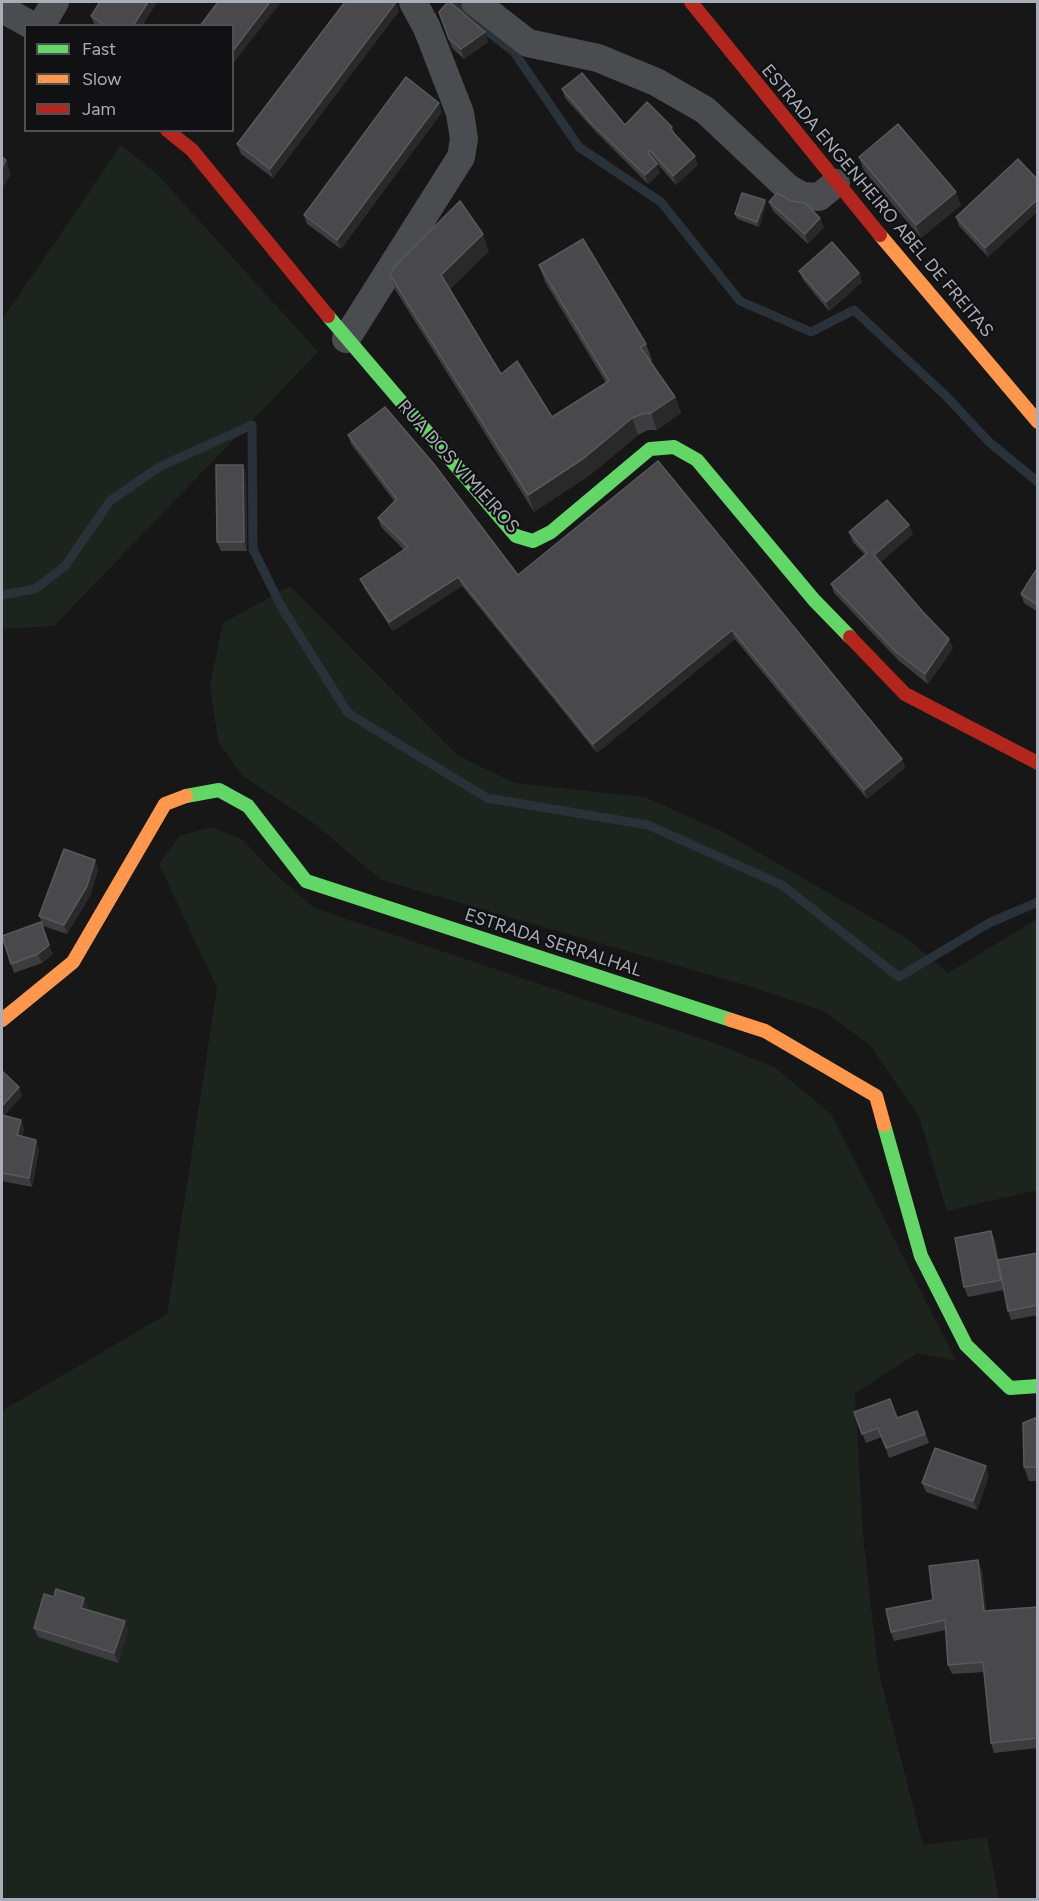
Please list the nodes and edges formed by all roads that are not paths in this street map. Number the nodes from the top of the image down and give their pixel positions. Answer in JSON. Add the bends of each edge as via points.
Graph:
{"nodes":[{"id":1,"x":55,"y":2,"type":"edge"},
{"id":2,"x":413,"y":2,"type":"edge"},
{"id":3,"x":475,"y":2,"type":"edge"},
{"id":4,"x":691,"y":2,"type":"edge"},
{"id":5,"x":2,"y":9,"type":"edge"},
{"id":6,"x":29,"y":24,"type":"edge"},
{"id":7,"x":43,"y":24,"type":"edge"},
{"id":8,"x":170,"y":132,"type":"edge"},
{"id":9,"x":836,"y":183,"type":"junction"},
{"id":10,"x":346,"y":339,"type":"junction"},
{"id":11,"x":1038,"y":422,"type":"edge"},
{"id":12,"x":1038,"y":764,"type":"edge"},
{"id":13,"x":2,"y":1020,"type":"edge"},
{"id":14,"x":1038,"y":1386,"type":"edge"}],
"edges":[{"from":1,"to":7,"type":"street"},
{"from":2,"to":10,"type":"street","via":[[460,113],[464,139],[461,157]]},
{"from":3,"to":9,"type":"street","via":[[528,43],[598,58],[656,82],[705,110],[788,188],[802,196],[819,197]]},
{"from":4,"to":9,"type":"street","name":"ESTRADA ENGENHEIRO ABEL DE FREITAS"},
{"from":5,"to":6,"type":"street"},
{"from":8,"to":10,"type":"street","name":"RUA DOS VIMIEIROS","via":[[192,150]]},
{"from":9,"to":11,"type":"street","name":"ESTRADA ENGENHEIRO ABEL DE FREITAS"},
{"from":10,"to":12,"type":"street","name":"RUA DOS VIMIEIROS","via":[[516,536],[533,541],[551,532],[650,449],[674,447],[697,460],[814,600],[905,694]]},
{"from":13,"to":14,"type":"street","name":"ESTRADA SERRALHAL","via":[[73,962],[165,804],[191,794],[219,790],[248,806],[306,881],[765,1031],[876,1096],[921,1256],[966,1345],[1010,1388]]}]}
